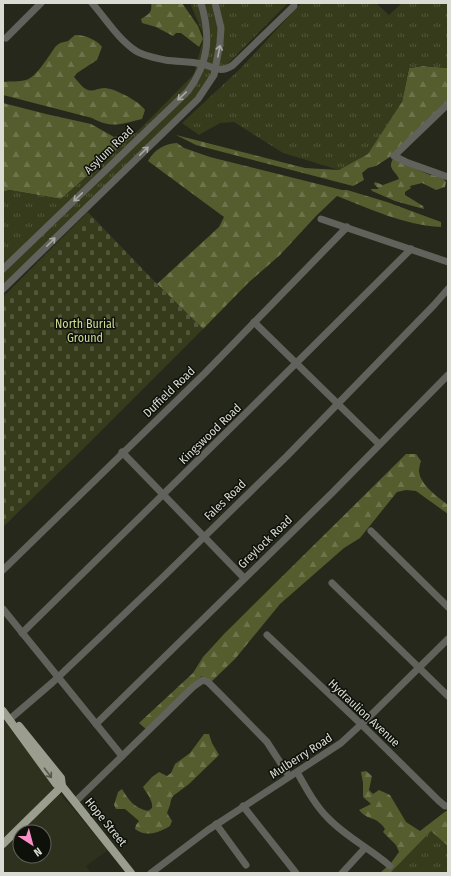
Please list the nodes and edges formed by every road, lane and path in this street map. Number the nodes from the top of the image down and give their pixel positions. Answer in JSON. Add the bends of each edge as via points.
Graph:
{"nodes":[{"id":1,"x":41,"y":3,"type":"edge"},
{"id":2,"x":92,"y":3,"type":"edge"},
{"id":3,"x":201,"y":3,"type":"edge"},
{"id":4,"x":215,"y":3,"type":"edge"},
{"id":5,"x":294,"y":3,"type":"edge"},
{"id":6,"x":6,"y":38,"type":"dead end"},
{"id":7,"x":202,"y":64,"type":"junction"},
{"id":8,"x":215,"y":70,"type":"junction"},
{"id":9,"x":448,"y":104,"type":"edge"},
{"id":10,"x":448,"y":177,"type":"edge"},
{"id":11,"x":321,"y":218,"type":"dead end"},
{"id":12,"x":347,"y":227,"type":"junction"},
{"id":13,"x":25,"y":248,"type":"junction"},
{"id":14,"x":411,"y":248,"type":"junction"},
{"id":15,"x":35,"y":258,"type":"junction"},
{"id":16,"x":448,"y":262,"type":"edge"},
{"id":17,"x":3,"y":269,"type":"edge"},
{"id":18,"x":3,"y":289,"type":"edge"},
{"id":19,"x":448,"y":289,"type":"edge"},
{"id":20,"x":254,"y":322,"type":"junction"},
{"id":21,"x":297,"y":363,"type":"junction"},
{"id":22,"x":448,"y":375,"type":"edge"},
{"id":23,"x":338,"y":404,"type":"junction"},
{"id":24,"x":379,"y":444,"type":"junction"},
{"id":25,"x":122,"y":452,"type":"junction"},
{"id":26,"x":162,"y":495,"type":"junction"},
{"id":27,"x":371,"y":531,"type":"dead end"},
{"id":28,"x":203,"y":537,"type":"junction"},
{"id":29,"x":3,"y":570,"type":"edge"},
{"id":30,"x":244,"y":578,"type":"junction"},
{"id":31,"x":332,"y":583,"type":"dead end"},
{"id":32,"x":448,"y":607,"type":"edge"},
{"id":33,"x":3,"y":609,"type":"edge"},
{"id":34,"x":22,"y":633,"type":"junction"},
{"id":35,"x":267,"y":635,"type":"dead end"},
{"id":36,"x":448,"y":639,"type":"edge"},
{"id":37,"x":419,"y":668,"type":"junction"},
{"id":38,"x":58,"y":677,"type":"junction"},
{"id":39,"x":448,"y":696,"type":"edge"},
{"id":40,"x":3,"y":710,"type":"edge"},
{"id":41,"x":10,"y":719,"type":"junction"},
{"id":42,"x":96,"y":724,"type":"junction"},
{"id":43,"x":362,"y":724,"type":"junction"},
{"id":44,"x":122,"y":756,"type":"junction"},
{"id":45,"x":297,"y":772,"type":"junction"},
{"id":46,"x":289,"y":776,"type":"junction"},
{"id":47,"x":62,"y":786,"type":"junction"},
{"id":48,"x":75,"y":802,"type":"junction"},
{"id":49,"x":243,"y":806,"type":"junction"},
{"id":50,"x":447,"y":806,"type":"edge"},
{"id":51,"x":216,"y":824,"type":"junction"},
{"id":52,"x":3,"y":844,"type":"edge"},
{"id":53,"x":365,"y":848,"type":"junction"},
{"id":54,"x":246,"y":865,"type":"dead end"},
{"id":55,"x":390,"y":866,"type":"dead end"},
{"id":56,"x":131,"y":873,"type":"edge"},
{"id":57,"x":150,"y":873,"type":"edge"},
{"id":58,"x":296,"y":873,"type":"edge"},
{"id":59,"x":342,"y":873,"type":"edge"}],
"edges":[{"from":1,"to":6,"type":"street"},
{"from":2,"to":7,"type":"street","via":[[122,39],[136,51],[166,60]]},
{"from":3,"to":7,"type":"street","name":"Asylum Road","via":[[208,38]]},
{"from":8,"to":4,"type":"street","name":"Asylum Road","one_way":true,"via":[[221,28]]},
{"from":5,"to":8,"type":"street","via":[[294,6],[233,65]]},
{"from":7,"to":8,"type":"street"},
{"from":7,"to":13,"type":"street","name":"Asylum Road","one_way":true,"via":[[197,78],[188,90]]},
{"from":15,"to":8,"type":"street","name":"Asylum Road","one_way":true,"via":[[198,99],[214,76]]},
{"from":9,"to":10,"type":"street","via":[[394,156]]},
{"from":11,"to":12,"type":"street"},
{"from":12,"to":14,"type":"street"},
{"from":12,"to":20,"type":"street","name":"Duffield Road"},
{"from":13,"to":15,"type":"street"},
{"from":13,"to":17,"type":"street","name":"Asylum Road"},
{"from":14,"to":16,"type":"street"},
{"from":14,"to":21,"type":"street","name":"Kingswood Road"},
{"from":15,"to":18,"type":"street","name":"Asylum Road"},
{"from":19,"to":23,"type":"street","name":"Fales Road"},
{"from":20,"to":21,"type":"street"},
{"from":20,"to":25,"type":"street","name":"Duffield Road"},
{"from":21,"to":23,"type":"street"},
{"from":21,"to":26,"type":"street","name":"Kingswood Road"},
{"from":22,"to":24,"type":"street","name":"Greylock Road"},
{"from":23,"to":24,"type":"street"},
{"from":23,"to":28,"type":"street","name":"Fales Road"},
{"from":24,"to":30,"type":"street","name":"Greylock Road"},
{"from":25,"to":26,"type":"street"},
{"from":25,"to":29,"type":"street","name":"Duffield Road"},
{"from":26,"to":28,"type":"street"},
{"from":26,"to":34,"type":"street","name":"Kingswood Road"},
{"from":27,"to":32,"type":"street"},
{"from":28,"to":30,"type":"street"},
{"from":28,"to":38,"type":"street","name":"Fales Road"},
{"from":30,"to":42,"type":"street","name":"Greylock Road"},
{"from":31,"to":37,"type":"street"},
{"from":33,"to":34,"type":"street"},
{"from":34,"to":38,"type":"street"},
{"from":35,"to":43,"type":"street","name":"Hydraulion Avenue"},
{"from":36,"to":37,"type":"street","name":"Mulberry Road"},
{"from":37,"to":39,"type":"street"},
{"from":37,"to":43,"type":"street","name":"Mulberry Road"},
{"from":38,"to":41,"type":"street","name":"Fales Road"},
{"from":38,"to":42,"type":"street"},
{"from":40,"to":41,"type":"main road","name":"Hope Street"},
{"from":41,"to":47,"type":"main road","name":"Hope Street","via":[[16,722],[61,778]]},
{"from":42,"to":44,"type":"street"},
{"from":43,"to":45,"type":"street","name":"Mulberry Road","via":[[337,746]]},
{"from":43,"to":50,"type":"street","name":"Hydraulion Avenue"},
{"from":44,"to":46,"type":"street","via":[[200,680],[204,680],[267,742]]},
{"from":44,"to":48,"type":"street"},
{"from":45,"to":46,"type":"street","name":"Mulberry Road"},
{"from":45,"to":53,"type":"street","via":[[329,820]]},
{"from":46,"to":49,"type":"street","name":"Mulberry Road"},
{"from":47,"to":48,"type":"main road","name":"Hope Street"},
{"from":47,"to":52,"type":"main road"},
{"from":48,"to":56,"type":"main road","name":"Hope Street"},
{"from":49,"to":51,"type":"street","name":"Mulberry Road"},
{"from":49,"to":58,"type":"street"},
{"from":51,"to":54,"type":"street"},
{"from":51,"to":57,"type":"street","name":"Mulberry Road"},
{"from":53,"to":55,"type":"street"},
{"from":53,"to":59,"type":"street"}]}
